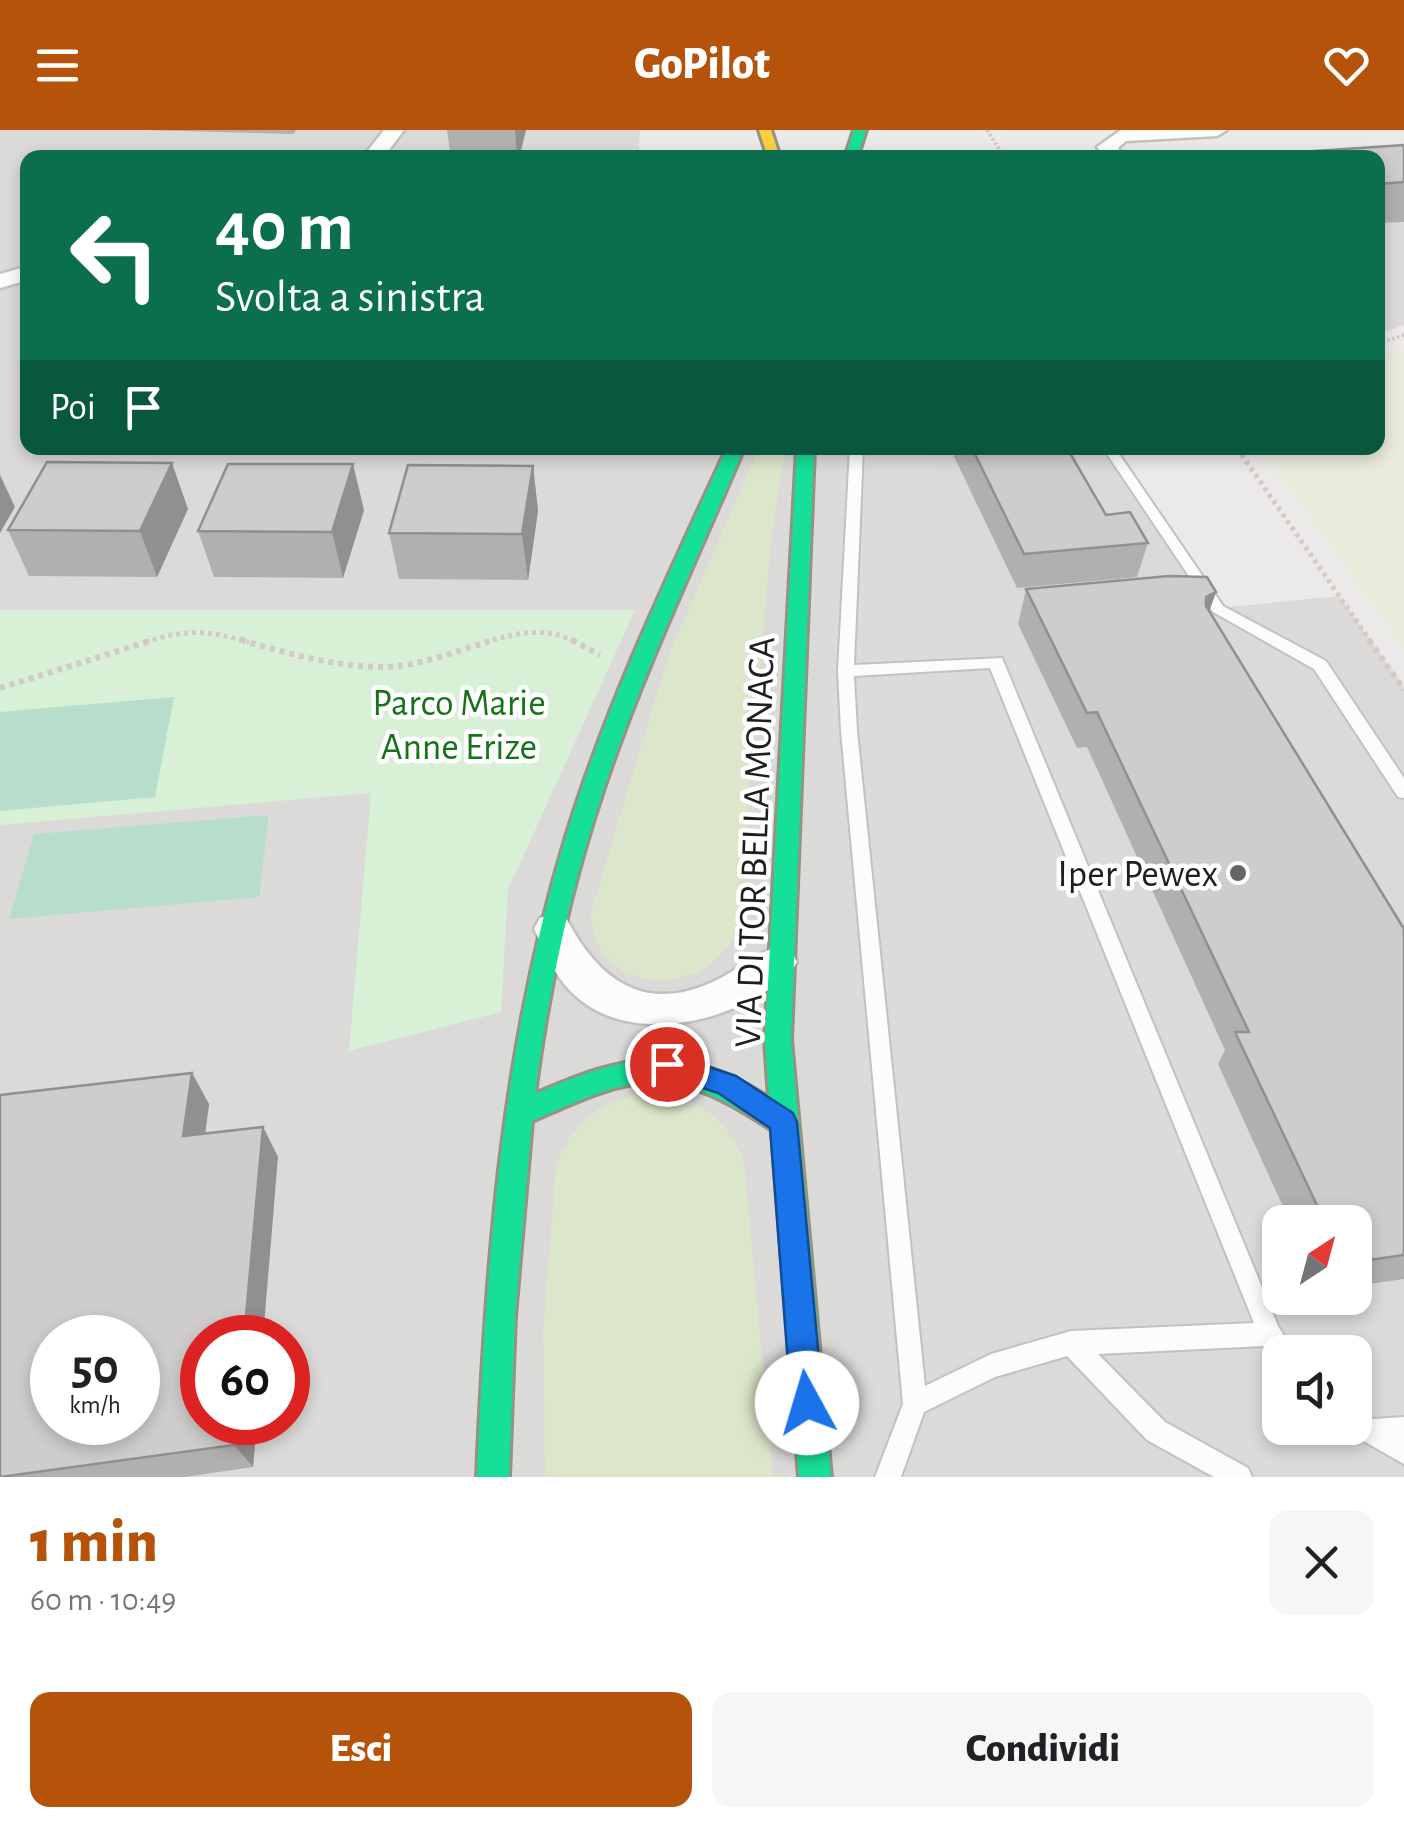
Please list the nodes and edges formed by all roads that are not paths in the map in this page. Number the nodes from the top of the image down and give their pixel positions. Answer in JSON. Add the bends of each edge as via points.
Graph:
{"nodes":[{"id":1,"x":394,"y":130,"type":"edge"},
{"id":2,"x":1193,"y":130,"type":"edge"},
{"id":3,"x":1218,"y":130,"type":"edge"},
{"id":4,"x":378,"y":150,"type":"edge"},
{"id":5,"x":1109,"y":150,"type":"edge"},
{"id":6,"x":1212,"y":150,"type":"edge"},
{"id":7,"x":733,"y":455,"type":"edge"},
{"id":8,"x":806,"y":455,"type":"edge"},
{"id":9,"x":856,"y":455,"type":"edge"},
{"id":10,"x":1114,"y":455,"type":"edge"},
{"id":11,"x":846,"y":671,"type":"junction"},
{"id":12,"x":1404,"y":792,"type":"edge"},
{"id":13,"x":553,"y":928,"type":"junction"},
{"id":14,"x":778,"y":962,"type":"junction"},
{"id":15,"x":520,"y":1113,"type":"junction"},
{"id":16,"x":784,"y":1122,"type":"junction"},
{"id":17,"x":1273,"y":1335,"type":"edge"},
{"id":18,"x":1071,"y":1342,"type":"junction"},
{"id":19,"x":1262,"y":1343,"type":"edge"},
{"id":20,"x":915,"y":1404,"type":"junction"},
{"id":21,"x":1372,"y":1427,"type":"edge"},
{"id":22,"x":1404,"y":1429,"type":"edge"},
{"id":23,"x":1372,"y":1432,"type":"edge"},
{"id":24,"x":1404,"y":1451,"type":"edge"},
{"id":25,"x":493,"y":1477,"type":"edge"},
{"id":26,"x":814,"y":1477,"type":"edge"},
{"id":27,"x":888,"y":1477,"type":"edge"},
{"id":28,"x":1239,"y":1477,"type":"edge"}],
"edges":[{"from":1,"to":4,"type":"street"},
{"from":2,"to":3,"type":"street"},
{"from":2,"to":5,"type":"street","via":[[1121,136]]},
{"from":2,"to":6,"type":"street"},
{"from":7,"to":13,"type":"main road","via":[[580,826]]},
{"from":8,"to":14,"type":"main road","name":"VIA DI TOR BELLA MONACA"},
{"from":9,"to":11,"type":"lane"},
{"from":10,"to":12,"type":"lane","via":[[1218,608],[1320,665]]},
{"from":11,"to":17,"type":"lane","via":[[996,662]]},
{"from":11,"to":20,"type":"lane"},
{"from":13,"to":14,"type":"street","via":[[587,985],[640,1007],[694,1005]]},
{"from":13,"to":15,"type":"main road"},
{"from":14,"to":16,"type":"main road","name":"VIA DI TOR BELLA MONACA"},
{"from":15,"to":16,"type":"main road","via":[[599,1078],[667,1064],[726,1084]]},
{"from":15,"to":25,"type":"main road","via":[[499,1321]]},
{"from":16,"to":26,"type":"main road","name":"VIA DI TOR BELLA MONACA"},
{"from":18,"to":19,"type":"lane"},
{"from":18,"to":20,"type":"lane","via":[[991,1366]]},
{"from":18,"to":28,"type":"lane","via":[[1156,1430]]},
{"from":20,"to":27,"type":"lane"},
{"from":21,"to":22,"type":"lane"},
{"from":23,"to":24,"type":"lane"}]}
